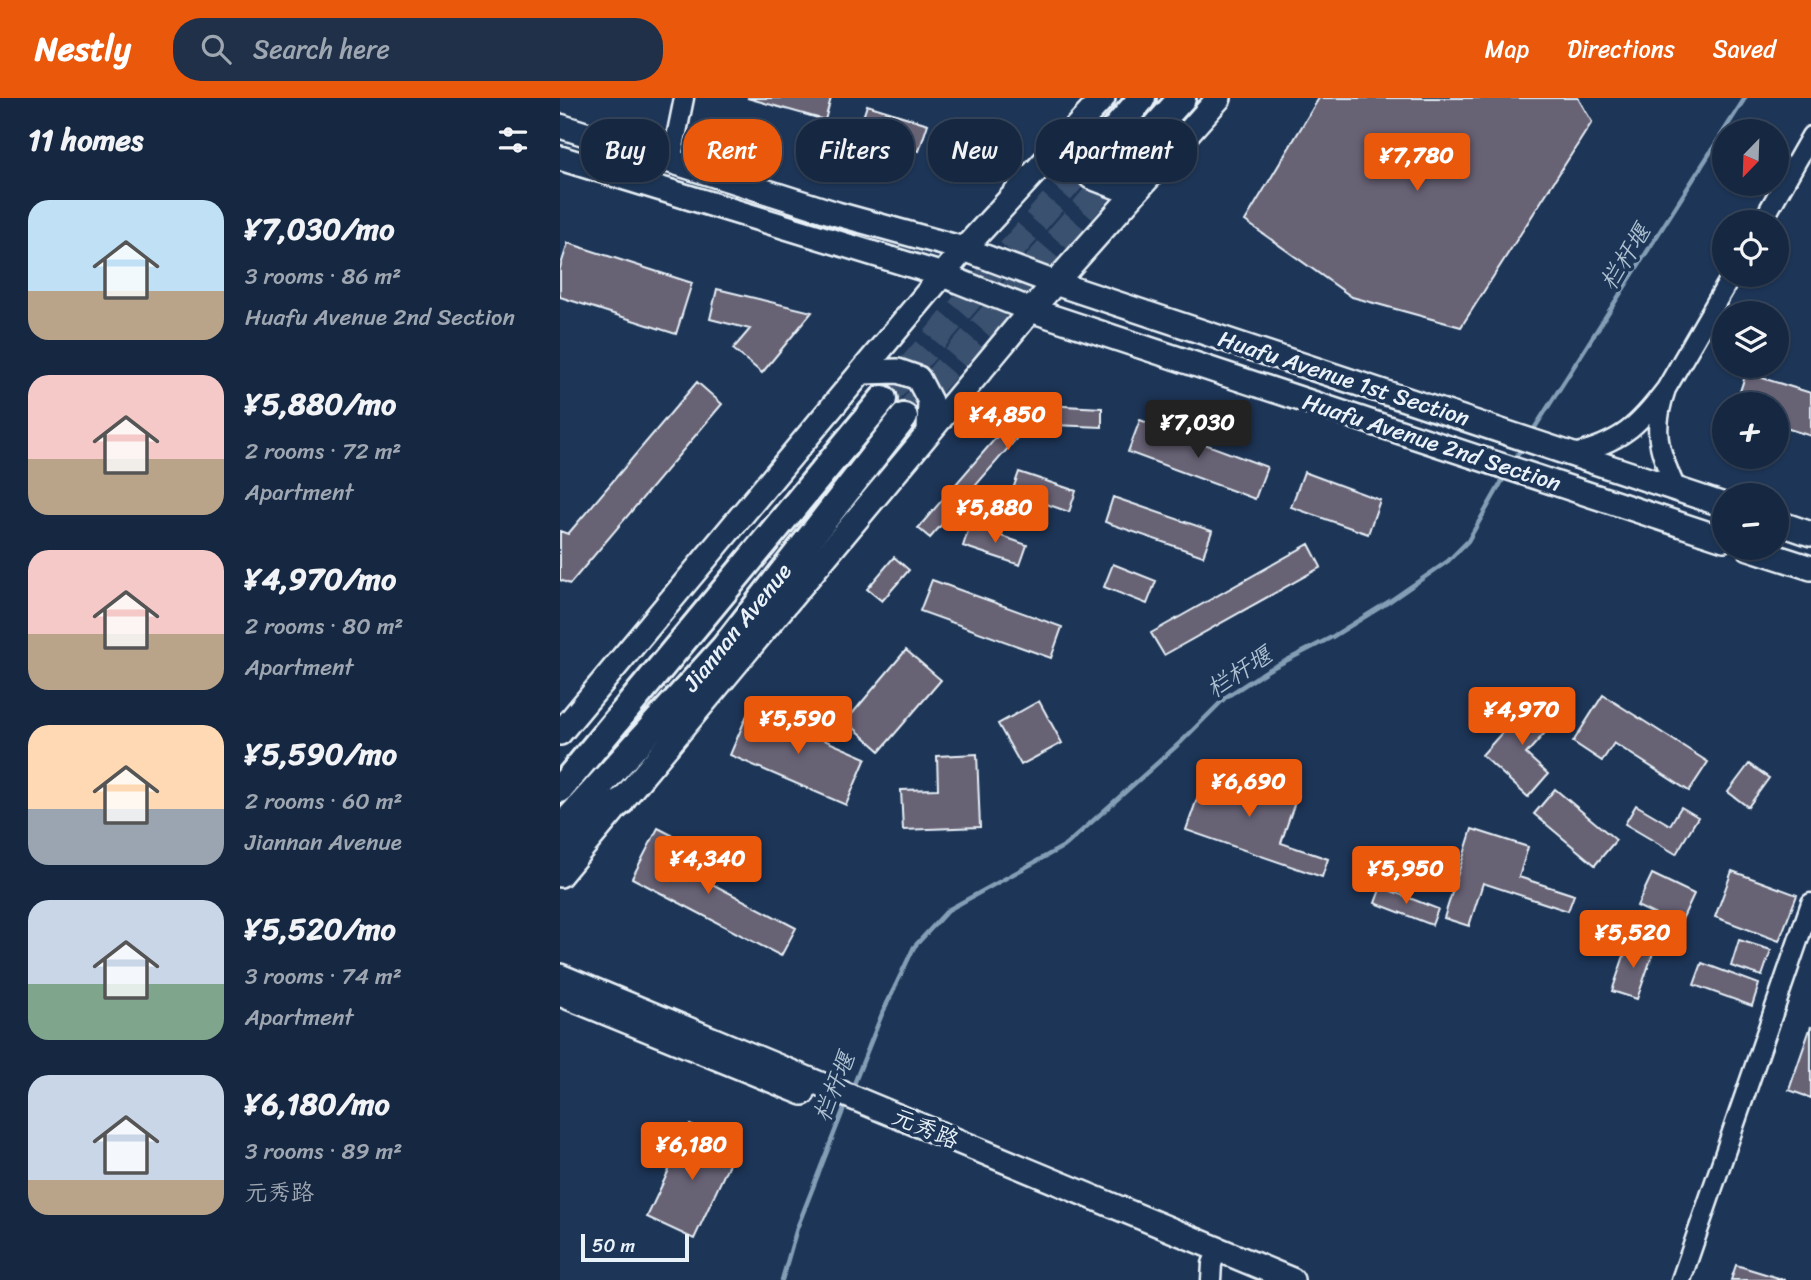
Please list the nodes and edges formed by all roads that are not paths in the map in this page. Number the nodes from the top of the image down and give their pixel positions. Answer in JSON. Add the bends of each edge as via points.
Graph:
{"nodes":[{"id":1,"x":684,"y":98,"type":"edge"},
{"id":2,"x":1103,"y":98,"type":"edge"},
{"id":3,"x":1142,"y":98,"type":"edge"},
{"id":4,"x":1182,"y":98,"type":"edge"},
{"id":5,"x":1219,"y":98,"type":"edge"},
{"id":6,"x":1084,"y":119,"type":"edge"},
{"id":7,"x":1124,"y":119,"type":"edge"},
{"id":8,"x":1163,"y":119,"type":"edge"},
{"id":9,"x":1197,"y":123,"type":"edge"},
{"id":10,"x":560,"y":126,"type":"edge"},
{"id":11,"x":1811,"y":136,"type":"edge"},
{"id":12,"x":560,"y":158,"type":"edge"},
{"id":13,"x":671,"y":162,"type":"junction"},
{"id":14,"x":1036,"y":172,"type":"edge"},
{"id":15,"x":1104,"y":182,"type":"edge"},
{"id":16,"x":1136,"y":182,"type":"edge"},
{"id":17,"x":1144,"y":182,"type":"edge"},
{"id":18,"x":1769,"y":210,"type":"edge"},
{"id":19,"x":964,"y":250,"type":"junction"},
{"id":20,"x":943,"y":275,"type":"junction"},
{"id":21,"x":1055,"y":283,"type":"junction"},
{"id":22,"x":1725,"y":287,"type":"edge"},
{"id":23,"x":1031,"y":310,"type":"junction"},
{"id":24,"x":864,"y":372,"type":"junction"},
{"id":25,"x":1666,"y":389,"type":"junction"},
{"id":26,"x":883,"y":399,"type":"tunnel mouth"},
{"id":27,"x":904,"y":417,"type":"tunnel mouth"},
{"id":28,"x":929,"y":431,"type":"junction"},
{"id":29,"x":1574,"y":454,"type":"junction"},
{"id":30,"x":1676,"y":489,"type":"junction"},
{"id":31,"x":1712,"y":501,"type":"edge"},
{"id":32,"x":1789,"y":526,"type":"edge"},
{"id":33,"x":1811,"y":534,"type":"edge"},
{"id":34,"x":1712,"y":535,"type":"edge"},
{"id":35,"x":1786,"y":560,"type":"edge"},
{"id":36,"x":1811,"y":568,"type":"edge"},
{"id":37,"x":560,"y":733,"type":"edge"},
{"id":38,"x":560,"y":789,"type":"edge"},
{"id":39,"x":620,"y":802,"type":"junction"},
{"id":40,"x":560,"y":829,"type":"edge"},
{"id":41,"x":560,"y":844,"type":"edge"},
{"id":42,"x":560,"y":875,"type":"edge"},
{"id":43,"x":1811,"y":903,"type":"edge"},
{"id":44,"x":560,"y":976,"type":"edge"},
{"id":45,"x":560,"y":994,"type":"edge"},
{"id":46,"x":829,"y":1096,"type":"junction"},
{"id":47,"x":1214,"y":1264,"type":"edge"},
{"id":48,"x":1252,"y":1280,"type":"edge"},
{"id":49,"x":1292,"y":1280,"type":"edge"},
{"id":50,"x":1681,"y":1280,"type":"edge"}],
"edges":[{"from":1,"to":13,"type":"street"},
{"from":2,"to":6,"type":"main road"},
{"from":3,"to":7,"type":"highway"},
{"from":4,"to":8,"type":"highway"},
{"from":5,"to":9,"type":"main road"},
{"from":10,"to":13,"type":"main road","name":"Huafu Avenue 1st Section"},
{"from":11,"to":18,"type":"street"},
{"from":12,"to":20,"type":"main road"},
{"from":13,"to":19,"type":"main road","name":"Huafu Avenue 1st Section"},
{"from":14,"to":19,"type":"main road"},
{"from":15,"to":16,"type":"main road","via":[[1117,187]]},
{"from":17,"to":21,"type":"main road"},
{"from":19,"to":20,"type":"main road"},
{"from":19,"to":21,"type":"main road","name":"Huafu Avenue 1st Section"},
{"from":20,"to":23,"type":"main road","name":"Huafu Avenue 2nd Section"},
{"from":20,"to":24,"type":"main road"},
{"from":21,"to":23,"type":"main road"},
{"from":21,"to":29,"type":"main road","name":"Huafu Avenue 1st Section"},
{"from":22,"to":25,"type":"street"},
{"from":23,"to":28,"type":"main road"},
{"from":23,"to":34,"type":"main road","name":"Huafu Avenue 2nd Section"},
{"from":24,"to":28,"type":"main road","via":[[898,370],[918,378],[930,401]]},
{"from":24,"to":37,"type":"main road"},
{"from":25,"to":29,"type":"street","via":[[1642,421],[1620,436]]},
{"from":25,"to":30,"type":"street","via":[[1656,430]]},
{"from":26,"to":38,"type":"highway","name":"Jiannan Avenue"},
{"from":27,"to":40,"type":"highway","name":"Jiannan Avenue","via":[[724,648]]},
{"from":28,"to":39,"type":"main road"},
{"from":29,"to":30,"type":"main road","name":"Huafu Avenue 1st Section"},
{"from":30,"to":31,"type":"main road","name":"Huafu Avenue 1st Section"},
{"from":32,"to":33,"type":"main road"},
{"from":35,"to":36,"type":"main road"},
{"from":39,"to":41,"type":"highway"},
{"from":39,"to":42,"type":"main road"},
{"from":43,"to":50,"type":"street"},
{"from":44,"to":46,"type":"main road","name":"元秀路"},
{"from":45,"to":46,"type":"main road","name":"元秀路"},
{"from":46,"to":47,"type":"main road","name":"元秀路"},
{"from":47,"to":48,"type":"main road","name":"元秀路"},
{"from":47,"to":49,"type":"main road","name":"元秀路"}]}
